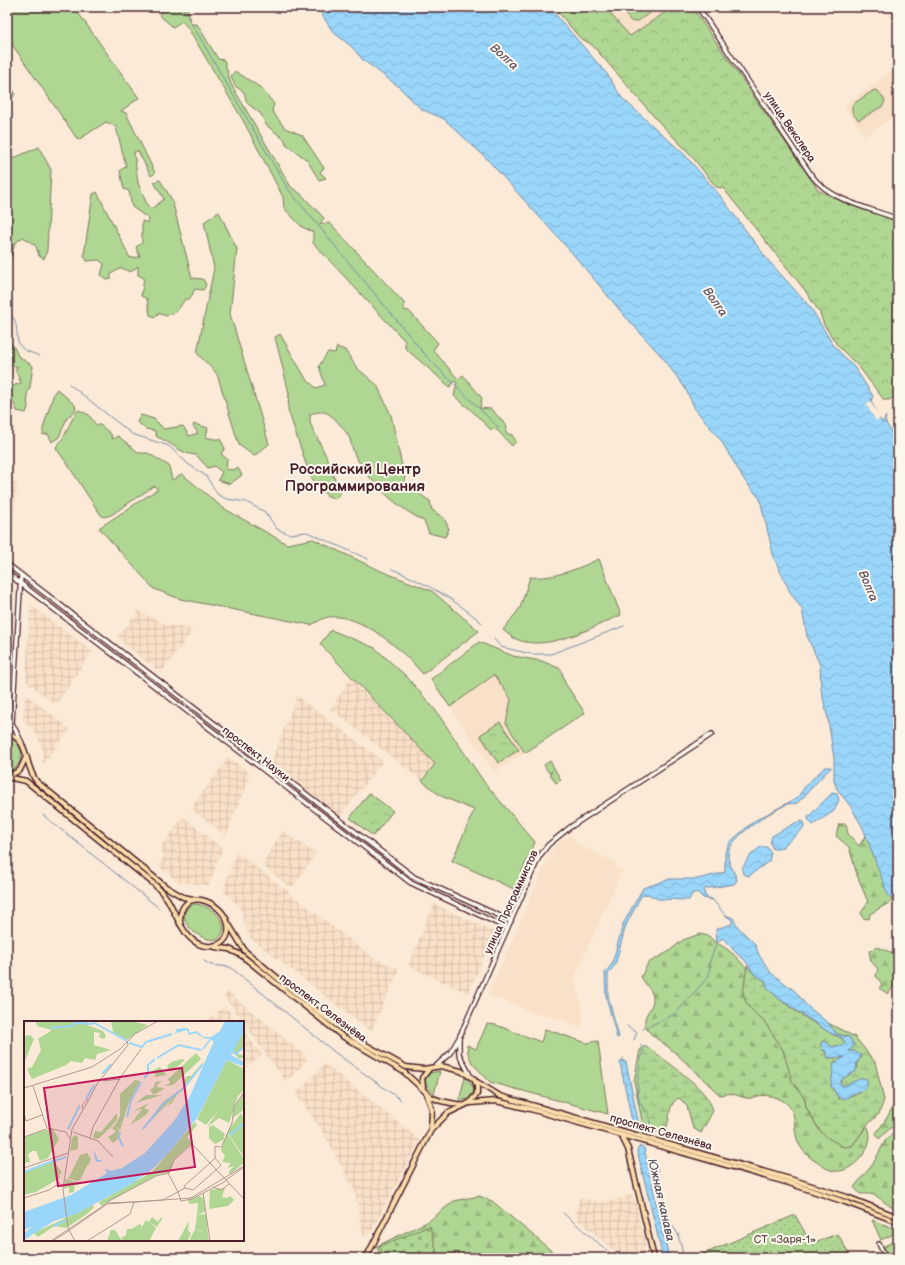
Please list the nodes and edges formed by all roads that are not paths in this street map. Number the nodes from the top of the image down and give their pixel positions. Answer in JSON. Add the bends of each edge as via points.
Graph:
{"nodes":[{"id":1,"x":698,"y":7,"type":"edge"},
{"id":2,"x":898,"y":219,"type":"edge"},
{"id":3,"x":7,"y":564,"type":"edge"},
{"id":4,"x":7,"y":573,"type":"edge"},
{"id":5,"x":22,"y":575,"type":"junction"},
{"id":6,"x":21,"y":584,"type":"junction"},
{"id":7,"x":12,"y":723,"type":"junction"},
{"id":8,"x":7,"y":728,"type":"edge"},
{"id":9,"x":7,"y":733,"type":"edge"},
{"id":10,"x":712,"y":734,"type":"dead end"},
{"id":11,"x":22,"y":742,"type":"junction"},
{"id":12,"x":26,"y":750,"type":"junction"},
{"id":13,"x":7,"y":777,"type":"edge"},
{"id":14,"x":194,"y":899,"type":"junction"},
{"id":15,"x":511,"y":921,"type":"junction"},
{"id":16,"x":228,"y":923,"type":"junction"},
{"id":17,"x":180,"y":924,"type":"junction"},
{"id":18,"x":508,"y":928,"type":"junction"},
{"id":19,"x":211,"y":946,"type":"junction"},
{"id":20,"x":459,"y":1038,"type":"junction"},
{"id":21,"x":433,"y":1067,"type":"junction"},
{"id":22,"x":472,"y":1078,"type":"junction"},
{"id":23,"x":425,"y":1091,"type":"junction"},
{"id":24,"x":469,"y":1103,"type":"junction"},
{"id":25,"x":463,"y":1104,"type":"junction"},
{"id":26,"x":431,"y":1130,"type":"junction"},
{"id":27,"x":621,"y":1136,"type":"junction"},
{"id":28,"x":633,"y":1140,"type":"junction"},
{"id":29,"x":628,"y":1147,"type":"junction"},
{"id":30,"x":898,"y":1217,"type":"edge"},
{"id":31,"x":898,"y":1222,"type":"edge"},
{"id":32,"x":879,"y":1244,"type":"dead end"},
{"id":33,"x":366,"y":1258,"type":"edge"},
{"id":34,"x":654,"y":1258,"type":"edge"},
{"id":35,"x":886,"y":1258,"type":"edge"}],
"edges":[{"from":1,"to":2,"type":"street","name":"улица Векслера","via":[[822,188],[836,196]]},
{"from":3,"to":5,"type":"street","name":"проспект Науки"},
{"from":4,"to":6,"type":"street","name":"проспект Науки"},
{"from":5,"to":6,"type":"street"},
{"from":5,"to":15,"type":"street","name":"проспект Науки","via":[[414,877]]},
{"from":6,"to":7,"type":"street"},
{"from":6,"to":18,"type":"street","name":"проспект Науки","via":[[410,883]]},
{"from":7,"to":8,"type":"street"},
{"from":7,"to":11,"type":"street"},
{"from":9,"to":11,"type":"main road"},
{"from":10,"to":15,"type":"street","name":"улица Программистов","via":[[556,837],[539,857]]},
{"from":11,"to":12,"type":"main road"},
{"from":12,"to":13,"type":"main road","via":[[24,764],[14,775]]},
{"from":12,"to":14,"type":"main road","via":[[31,775],[37,782],[166,887],[183,897]]},
{"from":13,"to":17,"type":"main road","via":[[26,780],[154,884],[168,899]]},
{"from":14,"to":16,"type":"main road","via":[[214,905],[226,917]]},
{"from":14,"to":17,"type":"main road","via":[[181,910]]},
{"from":15,"to":18,"type":"street","name":"улица Программистов"},
{"from":16,"to":19,"type":"main road","via":[[229,931],[224,941]]},
{"from":16,"to":21,"type":"main road","name":"проспект Селезнёва","via":[[245,950],[345,1031],[406,1067]]},
{"from":17,"to":19,"type":"main road","via":[[192,940]]},
{"from":18,"to":20,"type":"street","name":"улица Программистов"},
{"from":19,"to":23,"type":"main road","name":"проспект Селезнёва","via":[[229,949],[241,955],[342,1036],[404,1072]]},
{"from":20,"to":21,"type":"street","name":"улица Программистов","via":[[450,1053]]},
{"from":20,"to":22,"type":"street","name":"улица Программистов","via":[[459,1054]]},
{"from":21,"to":22,"type":"main road","via":[[450,1068]]},
{"from":21,"to":23,"type":"main road","via":[[422,1078]]},
{"from":22,"to":24,"type":"main road","via":[[477,1086],[477,1094]]},
{"from":22,"to":30,"type":"main road","name":"проспект Селезнёва","via":[[500,1096],[790,1179]]},
{"from":23,"to":25,"type":"main road","via":[[440,1101]]},
{"from":23,"to":26,"type":"main road","via":[[432,1110]]},
{"from":24,"to":25,"type":"main road"},
{"from":24,"to":27,"type":"main road","name":"проспект Селезнёва","via":[[499,1101]]},
{"from":25,"to":26,"type":"main road","via":[[448,1113]]},
{"from":26,"to":33,"type":"main road"},
{"from":27,"to":28,"type":"main road","name":"проспект Селезнёва"},
{"from":27,"to":29,"type":"main road"},
{"from":28,"to":29,"type":"main road"},
{"from":28,"to":31,"type":"main road","name":"проспект Селезнёва","via":[[789,1183]]},
{"from":29,"to":34,"type":"main road"},
{"from":32,"to":35,"type":"street"}]}
